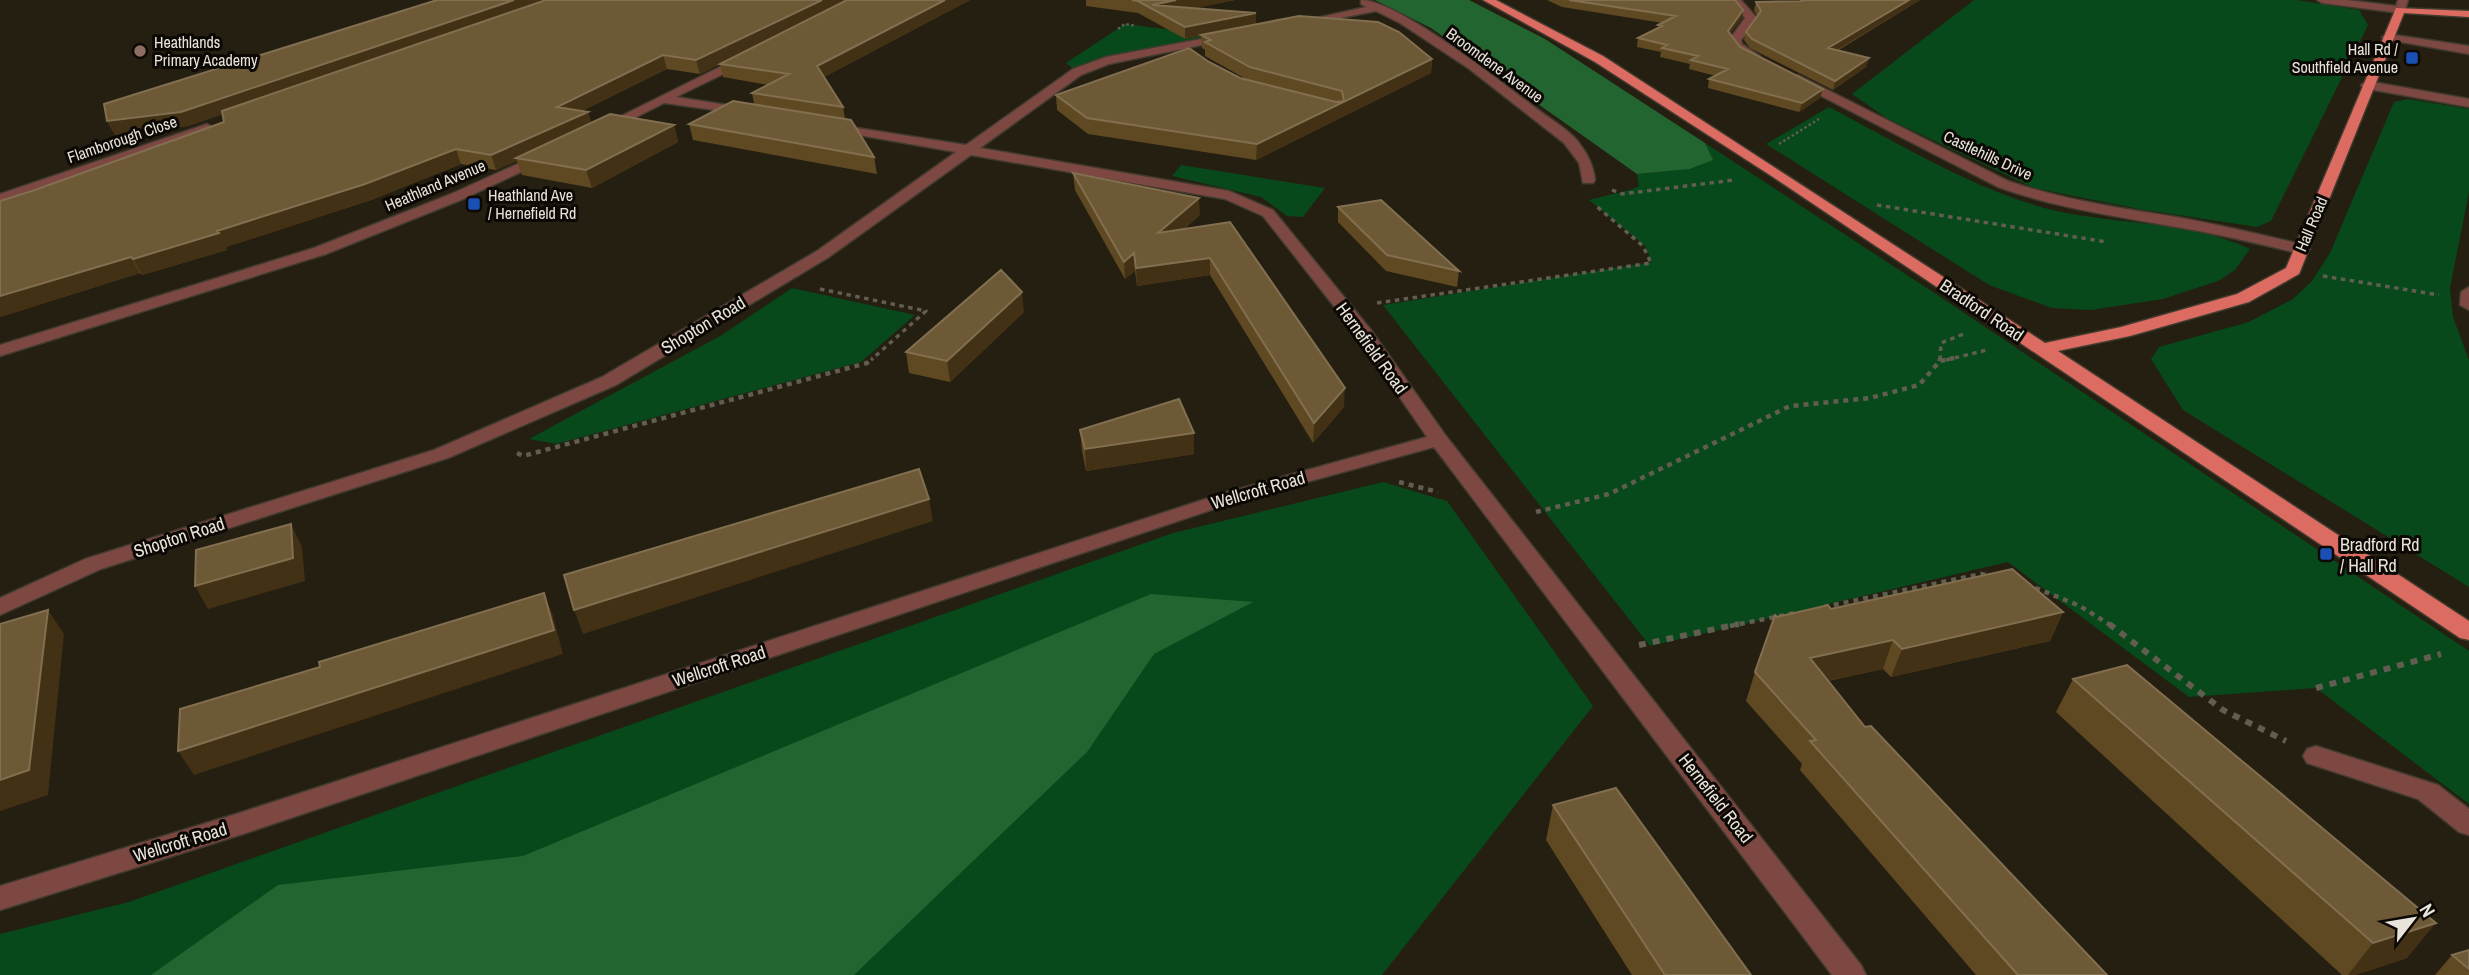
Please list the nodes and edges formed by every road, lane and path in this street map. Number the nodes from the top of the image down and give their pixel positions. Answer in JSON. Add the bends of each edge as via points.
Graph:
{"nodes":[{"id":1,"x":1359,"y":0,"type":"edge"},
{"id":2,"x":1488,"y":0,"type":"edge"},
{"id":3,"x":2322,"y":0,"type":"edge"},
{"id":4,"x":1744,"y":3,"type":"edge"},
{"id":5,"x":2402,"y":5,"type":"edge"},
{"id":6,"x":1377,"y":8,"type":"junction"},
{"id":7,"x":2469,"y":14,"type":"edge"},
{"id":8,"x":1280,"y":27,"type":"edge"},
{"id":9,"x":1243,"y":34,"type":"edge"},
{"id":10,"x":2388,"y":37,"type":"junction"},
{"id":11,"x":1180,"y":46,"type":"junction"},
{"id":12,"x":2469,"y":50,"type":"edge"},
{"id":13,"x":757,"y":52,"type":"edge"},
{"id":14,"x":1197,"y":59,"type":"edge"},
{"id":15,"x":1765,"y":64,"type":"edge"},
{"id":16,"x":1787,"y":74,"type":"edge"},
{"id":17,"x":2367,"y":85,"type":"junction"},
{"id":18,"x":662,"y":99,"type":"junction"},
{"id":19,"x":2469,"y":103,"type":"edge"},
{"id":20,"x":1844,"y":104,"type":"junction"},
{"id":21,"x":768,"y":116,"type":"edge"},
{"id":22,"x":808,"y":122,"type":"edge"},
{"id":23,"x":221,"y":124,"type":"edge"},
{"id":24,"x":587,"y":136,"type":"edge"},
{"id":25,"x":562,"y":148,"type":"edge"},
{"id":26,"x":968,"y":148,"type":"junction"},
{"id":27,"x":1769,"y":150,"type":"dead end"},
{"id":28,"x":1778,"y":174,"type":"junction"},
{"id":29,"x":1588,"y":180,"type":"junction"},
{"id":30,"x":4,"y":194,"type":"edge"},
{"id":31,"x":1877,"y":205,"type":"dead end"},
{"id":32,"x":2119,"y":243,"type":"dead end"},
{"id":33,"x":2302,"y":249,"type":"junction"},
{"id":34,"x":2293,"y":271,"type":"junction"},
{"id":35,"x":778,"y":280,"type":"junction"},
{"id":36,"x":2469,"y":299,"type":"edge"},
{"id":37,"x":1370,"y":304,"type":"dead end"},
{"id":38,"x":1997,"y":320,"type":"junction"},
{"id":39,"x":2042,"y":349,"type":"junction"},
{"id":40,"x":0,"y":351,"type":"edge"},
{"id":41,"x":486,"y":434,"type":"junction"},
{"id":42,"x":1439,"y":440,"type":"junction"},
{"id":43,"x":1535,"y":512,"type":"dead end"},
{"id":44,"x":1993,"y":576,"type":"edge"},
{"id":45,"x":2017,"y":582,"type":"edge"},
{"id":46,"x":0,"y":607,"type":"edge"},
{"id":47,"x":1817,"y":608,"type":"edge"},
{"id":48,"x":1803,"y":611,"type":"edge"},
{"id":49,"x":2469,"y":632,"type":"edge"},
{"id":50,"x":1639,"y":645,"type":"dead end"},
{"id":51,"x":2432,"y":656,"type":"dead end"},
{"id":52,"x":2316,"y":688,"type":"dead end"},
{"id":53,"x":2316,"y":756,"type":"joint"},
{"id":54,"x":2469,"y":824,"type":"edge"},
{"id":55,"x":0,"y":898,"type":"edge"},
{"id":56,"x":1850,"y":975,"type":"edge"}],
"edges":[{"from":1,"to":6,"type":"street","name":"Broomdene Avenue"},
{"from":2,"to":28,"type":"main road","name":"Bradford Road","via":[[1599,59]]},
{"from":3,"to":5,"type":"street"},
{"from":4,"to":15,"type":"street","via":[[1751,18],[1735,40],[1737,46]]},
{"from":5,"to":7,"type":"main road"},
{"from":5,"to":10,"type":"main road","name":"Hall Road"},
{"from":6,"to":8,"type":"street"},
{"from":6,"to":29,"type":"street","name":"Broomdene Avenue","via":[[1472,65],[1569,140],[1586,163]]},
{"from":9,"to":11,"type":"street","name":"Shopton Road"},
{"from":10,"to":12,"type":"street"},
{"from":10,"to":17,"type":"main road","name":"Hall Road"},
{"from":11,"to":14,"type":"street"},
{"from":11,"to":26,"type":"street","name":"Shopton Road","via":[[1106,61],[1077,72]]},
{"from":13,"to":18,"type":"street"},
{"from":16,"to":20,"type":"street","name":"Castlehills Drive"},
{"from":17,"to":19,"type":"street"},
{"from":17,"to":33,"type":"main road","name":"Hall Road"},
{"from":18,"to":21,"type":"street"},
{"from":18,"to":24,"type":"street"},
{"from":20,"to":27,"type":"path"},
{"from":20,"to":33,"type":"street","name":"Castlehills Drive","via":[[2032,195]]},
{"from":22,"to":26,"type":"street","name":"Hernefield Road"},
{"from":23,"to":30,"type":"street","name":"Flamborough Close"},
{"from":25,"to":40,"type":"street","name":"Heathland Avenue","via":[[456,197],[320,251]]},
{"from":26,"to":35,"type":"street","name":"Shopton Road","via":[[822,254]]},
{"from":26,"to":42,"type":"street","name":"Hernefield Road","via":[[1229,195],[1268,213],[1365,334]]},
{"from":28,"to":29,"type":"path","via":[[1622,194]]},
{"from":28,"to":38,"type":"main road","name":"Bradford Road"},
{"from":29,"to":37,"type":"path","via":[[1587,197],[1643,246],[1651,263]]},
{"from":31,"to":32,"type":"path"},
{"from":33,"to":34,"type":"main road","name":"Hall Road"},
{"from":34,"to":36,"type":"path"},
{"from":34,"to":39,"type":"main road","name":"Hall Road","via":[[2243,298],[2124,332]]},
{"from":35,"to":41,"type":"street","name":"Shopton Road","via":[[609,381]]},
{"from":35,"to":41,"type":"path","via":[[926,311],[867,363],[523,456]]},
{"from":38,"to":39,"type":"main road","name":"Bradford Road"},
{"from":38,"to":43,"type":"path","via":[[1941,344],[1940,361],[1919,385],[1870,398],[1790,406],[1609,494]]},
{"from":39,"to":49,"type":"main road","name":"Bradford Road"},
{"from":41,"to":46,"type":"street","name":"Shopton Road","via":[[441,454],[93,565]]},
{"from":42,"to":55,"type":"street","name":"Wellcroft Road","via":[[1231,497],[236,825]]},
{"from":42,"to":56,"type":"street","name":"Hernefield Road"},
{"from":44,"to":47,"type":"path","via":[[1981,573]]},
{"from":45,"to":53,"type":"path","via":[[2052,590],[2084,608],[2224,710]]},
{"from":48,"to":50,"type":"path"},
{"from":51,"to":52,"type":"path"},
{"from":53,"to":54,"type":"street","via":[[2428,792]]}]}
